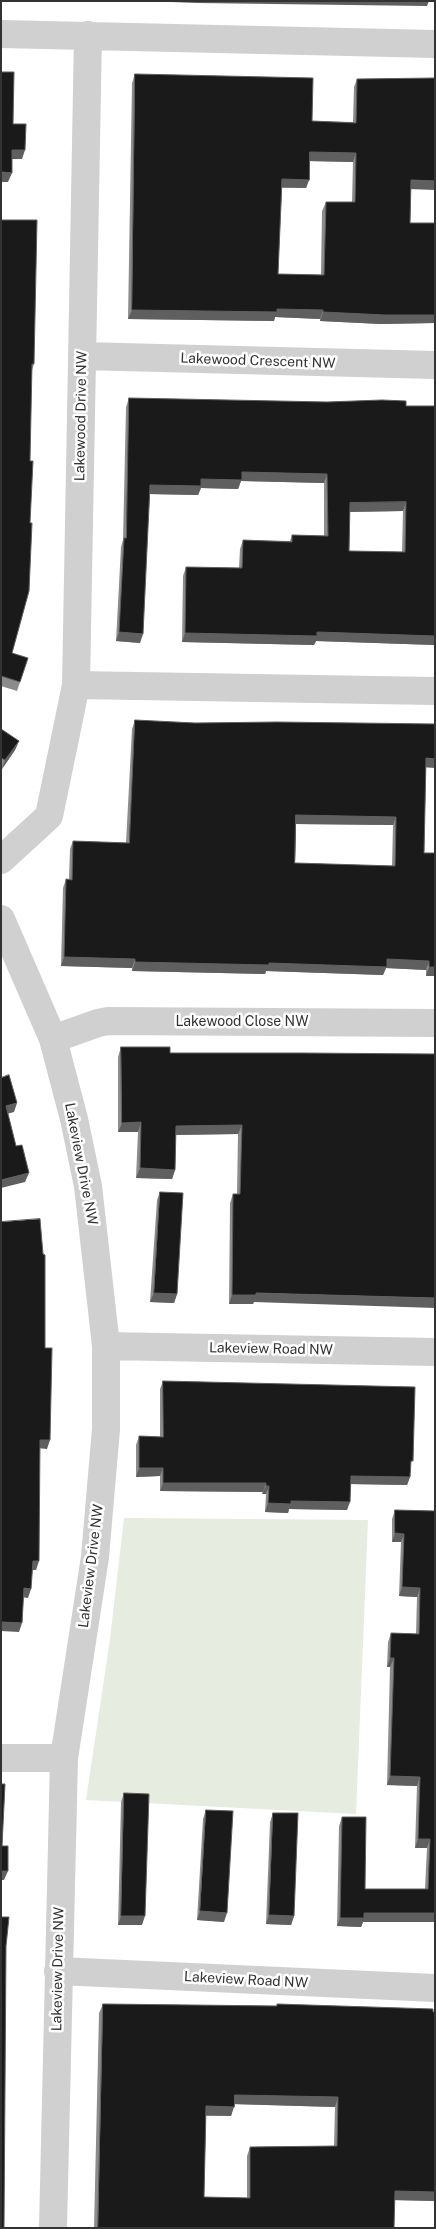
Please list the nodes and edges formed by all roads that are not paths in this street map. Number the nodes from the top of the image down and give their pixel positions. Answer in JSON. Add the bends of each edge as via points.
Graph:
{"nodes":[{"id":1,"x":1,"y":34,"type":"edge"},
{"id":2,"x":88,"y":35,"type":"junction"},
{"id":3,"x":435,"y":44,"type":"edge"},
{"id":4,"x":82,"y":356,"type":"junction"},
{"id":5,"x":435,"y":365,"type":"edge"},
{"id":6,"x":76,"y":685,"type":"junction"},
{"id":7,"x":435,"y":691,"type":"edge"},
{"id":8,"x":1,"y":860,"type":"edge"},
{"id":9,"x":1,"y":919,"type":"edge"},
{"id":10,"x":435,"y":1023,"type":"edge"},
{"id":11,"x":53,"y":1039,"type":"junction"},
{"id":12,"x":106,"y":1346,"type":"junction"},
{"id":13,"x":435,"y":1352,"type":"edge"},
{"id":14,"x":1,"y":1758,"type":"edge"},
{"id":15,"x":64,"y":1758,"type":"junction"},
{"id":16,"x":58,"y":1971,"type":"junction"},
{"id":17,"x":435,"y":1988,"type":"edge"},
{"id":18,"x":53,"y":2228,"type":"edge"}],
"edges":[{"from":1,"to":2,"type":"street"},
{"from":2,"to":3,"type":"street"},
{"from":2,"to":4,"type":"street","name":"Lakewood Drive NW"},
{"from":4,"to":5,"type":"street","name":"Lakewood Crescent NW"},
{"from":4,"to":6,"type":"street","name":"Lakewood Drive NW"},
{"from":6,"to":7,"type":"street"},
{"from":6,"to":8,"type":"street","name":"Lakewood Drive NW","via":[[49,816]]},
{"from":9,"to":11,"type":"street","name":"Lakeview Drive NW"},
{"from":10,"to":11,"type":"street","name":"Lakewood Close NW","via":[[108,1021]]},
{"from":11,"to":12,"type":"street","name":"Lakeview Drive NW","via":[[88,1186]]},
{"from":12,"to":13,"type":"street","name":"Lakeview Road NW"},
{"from":12,"to":15,"type":"street","name":"Lakeview Drive NW","via":[[106,1429],[94,1557]]},
{"from":14,"to":15,"type":"street"},
{"from":15,"to":16,"type":"street","name":"Lakeview Drive NW"},
{"from":16,"to":17,"type":"street","name":"Lakeview Road NW"},
{"from":16,"to":18,"type":"street","name":"Lakeview Drive NW"}]}
